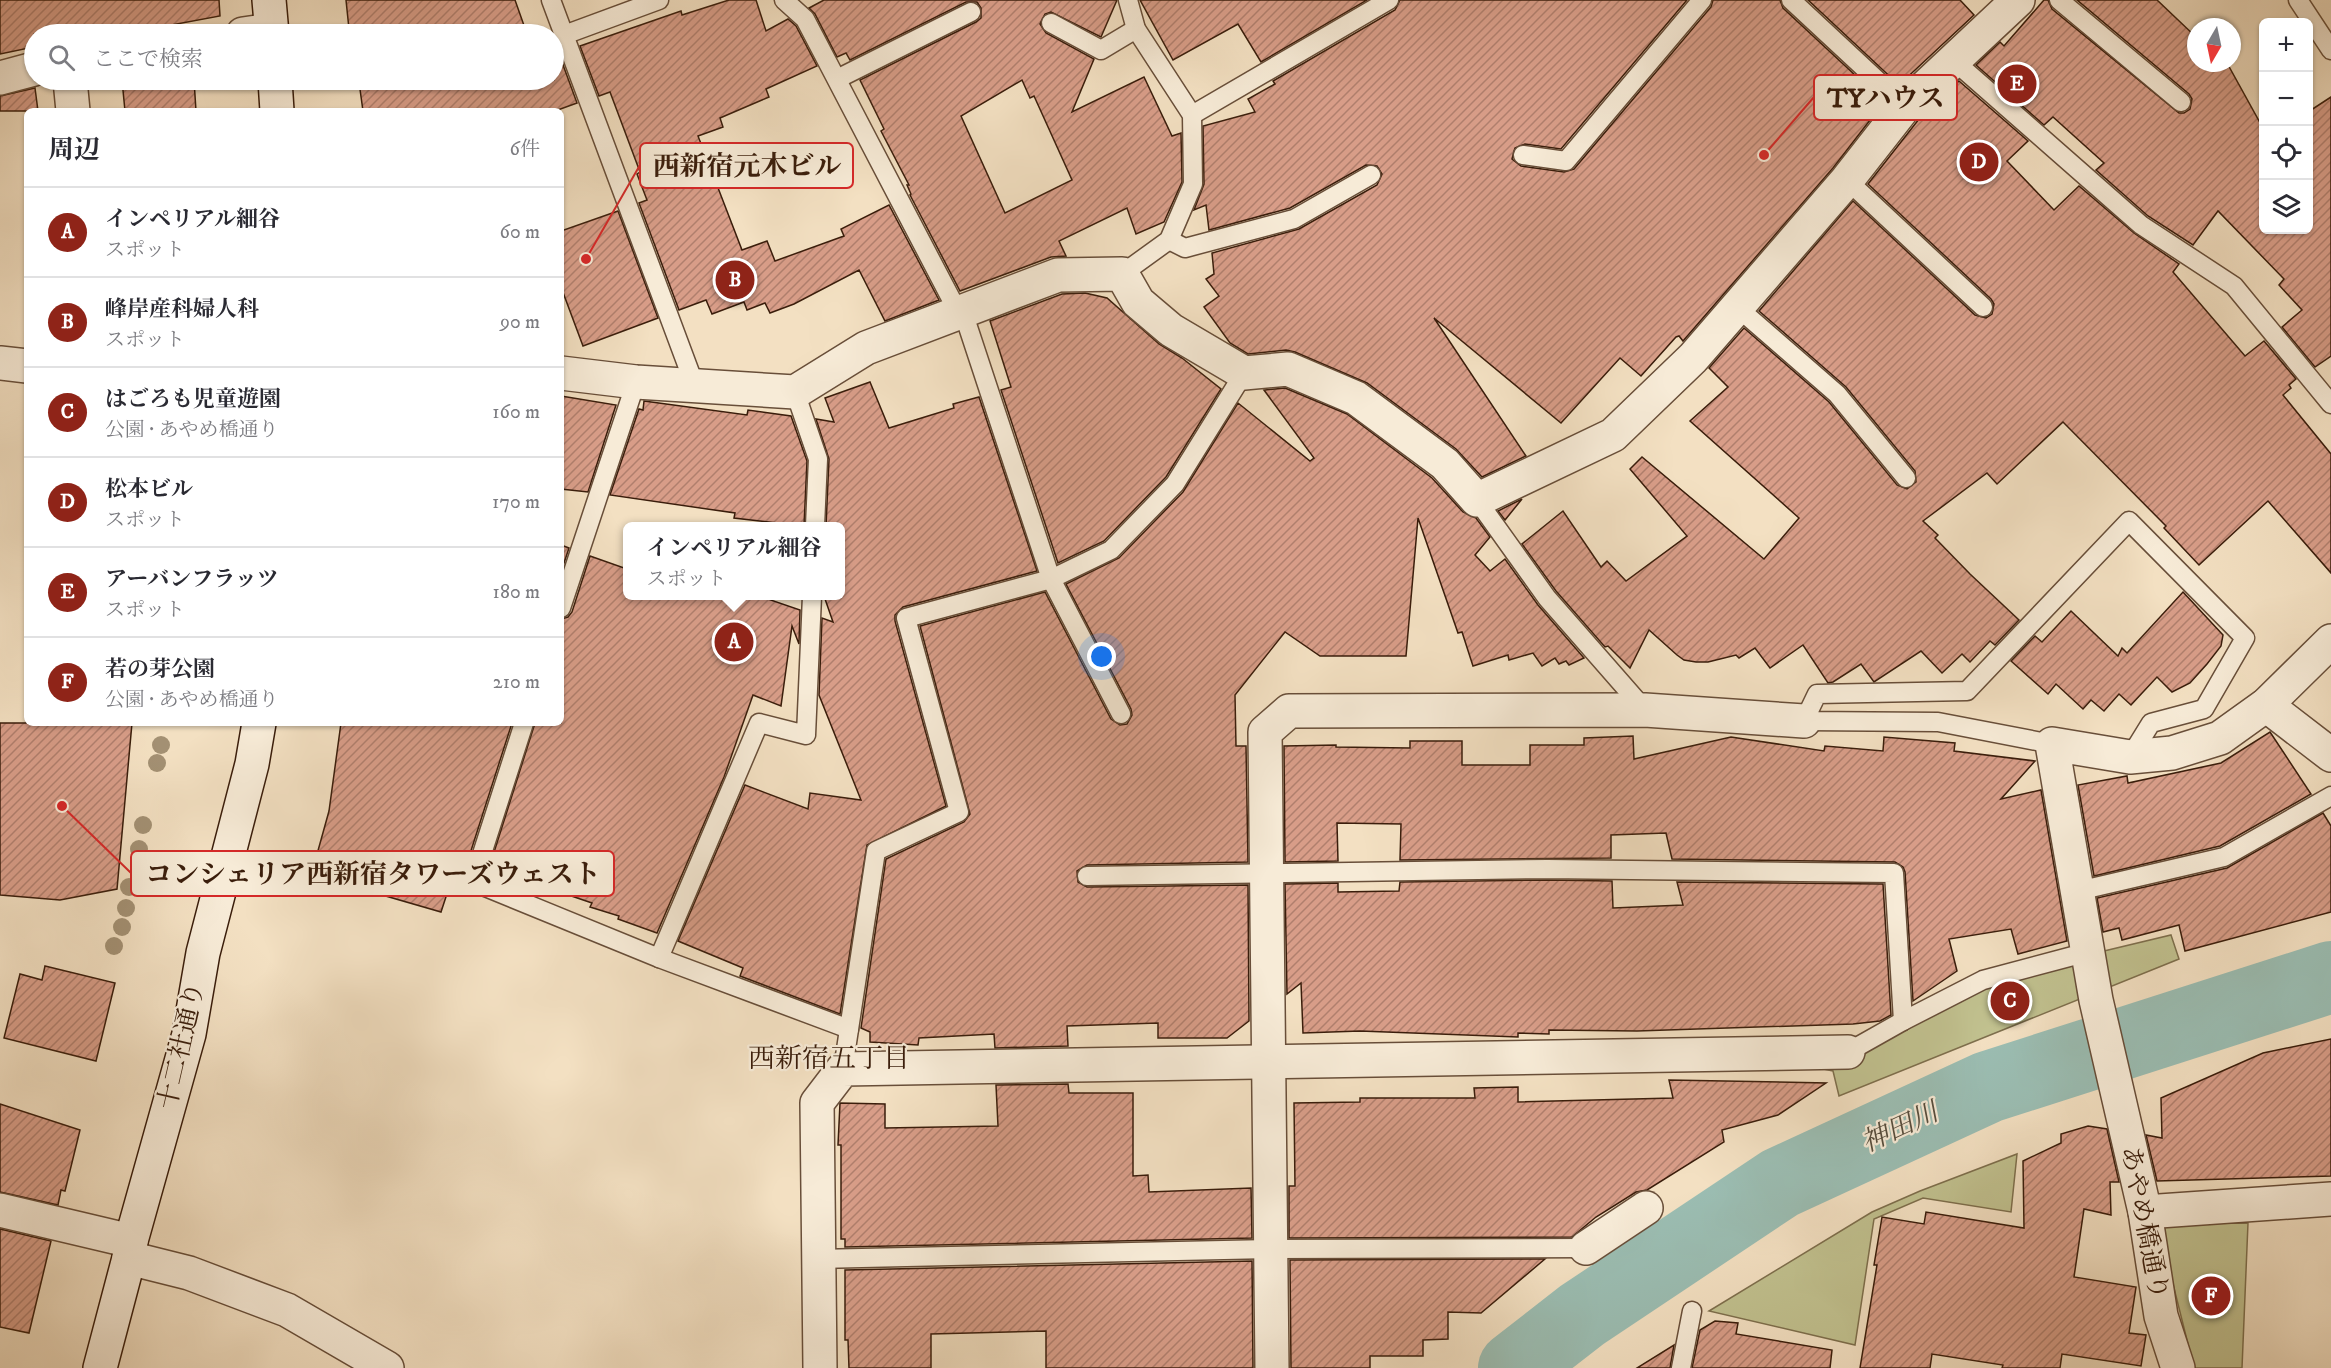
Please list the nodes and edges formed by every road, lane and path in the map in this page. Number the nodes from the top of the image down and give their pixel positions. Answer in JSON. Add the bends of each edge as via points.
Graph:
{"nodes":[{"id":1,"x":551,"y":0,"type":"edge"},
{"id":2,"x":659,"y":0,"type":"edge"},
{"id":3,"x":784,"y":0,"type":"edge"},
{"id":4,"x":1128,"y":0,"type":"edge"},
{"id":5,"x":1389,"y":0,"type":"edge"},
{"id":6,"x":1702,"y":0,"type":"edge"},
{"id":7,"x":1791,"y":0,"type":"edge"},
{"id":8,"x":2018,"y":0,"type":"edge"},
{"id":9,"x":2059,"y":0,"type":"edge"},
{"id":10,"x":2298,"y":0,"type":"edge"},
{"id":11,"x":971,"y":12,"type":"dead end"},
{"id":12,"x":1051,"y":23,"type":"dead end"},
{"id":13,"x":560,"y":24,"type":"edge"},
{"id":14,"x":1136,"y":29,"type":"junction"},
{"id":15,"x":564,"y":34,"type":"joint"},
{"id":16,"x":2331,"y":50,"type":"edge"},
{"id":17,"x":1953,"y":60,"type":"junction"},
{"id":18,"x":24,"y":72,"type":"edge"},
{"id":19,"x":0,"y":78,"type":"edge"},
{"id":20,"x":837,"y":79,"type":"junction"},
{"id":21,"x":71,"y":90,"type":"edge"},
{"id":22,"x":276,"y":90,"type":"edge"},
{"id":23,"x":2181,"y":102,"type":"dead end"},
{"id":24,"x":1905,"y":106,"type":"junction"},
{"id":25,"x":73,"y":108,"type":"edge"},
{"id":26,"x":277,"y":108,"type":"edge"},
{"id":27,"x":1192,"y":115,"type":"junction"},
{"id":28,"x":1523,"y":155,"type":"dead end"},
{"id":29,"x":1371,"y":174,"type":"dead end"},
{"id":30,"x":1847,"y":180,"type":"junction"},
{"id":31,"x":1169,"y":240,"type":"junction"},
{"id":32,"x":1122,"y":274,"type":"junction"},
{"id":33,"x":1737,"y":307,"type":"junction"},
{"id":34,"x":1983,"y":307,"type":"dead end"},
{"id":35,"x":958,"y":312,"type":"junction"},
{"id":36,"x":0,"y":363,"type":"edge"},
{"id":37,"x":24,"y":366,"type":"edge"},
{"id":38,"x":564,"y":373,"type":"edge"},
{"id":39,"x":1244,"y":373,"type":"junction"},
{"id":40,"x":636,"y":382,"type":"junction"},
{"id":41,"x":695,"y":386,"type":"junction"},
{"id":42,"x":795,"y":392,"type":"junction"},
{"id":43,"x":2331,"y":404,"type":"edge"},
{"id":44,"x":1906,"y":478,"type":"dead end"},
{"id":45,"x":1477,"y":500,"type":"junction"},
{"id":46,"x":815,"y":522,"type":"edge"},
{"id":47,"x":1051,"y":579,"type":"junction"},
{"id":48,"x":564,"y":599,"type":"edge"},
{"id":49,"x":812,"y":600,"type":"edge"},
{"id":50,"x":2331,"y":641,"type":"edge"},
{"id":51,"x":2266,"y":705,"type":"junction"},
{"id":52,"x":1646,"y":710,"type":"junction"},
{"id":53,"x":1121,"y":714,"type":"dead end"},
{"id":54,"x":1804,"y":721,"type":"junction"},
{"id":55,"x":258,"y":726,"type":"edge"},
{"id":56,"x":523,"y":726,"type":"edge"},
{"id":57,"x":2052,"y":744,"type":"junction"},
{"id":58,"x":2331,"y":755,"type":"edge"},
{"id":59,"x":2130,"y":757,"type":"junction"},
{"id":60,"x":2331,"y":796,"type":"edge"},
{"id":61,"x":1266,"y":872,"type":"junction"},
{"id":62,"x":1087,"y":876,"type":"dead end"},
{"id":63,"x":2078,"y":891,"type":"junction"},
{"id":64,"x":2088,"y":952,"type":"junction"},
{"id":65,"x":659,"y":958,"type":"junction"},
{"id":66,"x":1903,"y":1021,"type":"junction"},
{"id":67,"x":849,"y":1029,"type":"junction"},
{"id":68,"x":1848,"y":1052,"type":"joint"},
{"id":69,"x":1268,"y":1062,"type":"junction"},
{"id":70,"x":843,"y":1069,"type":"junction"},
{"id":71,"x":2331,"y":1199,"type":"edge"},
{"id":72,"x":1646,"y":1208,"type":"dead end"},
{"id":73,"x":0,"y":1210,"type":"edge"},
{"id":74,"x":2145,"y":1212,"type":"junction"},
{"id":75,"x":1586,"y":1248,"type":"joint"},
{"id":76,"x":1270,"y":1249,"type":"junction"},
{"id":77,"x":130,"y":1250,"type":"junction"},
{"id":78,"x":817,"y":1259,"type":"junction"},
{"id":79,"x":1692,"y":1311,"type":"dead end"},
{"id":80,"x":100,"y":1368,"type":"edge"},
{"id":81,"x":387,"y":1368,"type":"edge"},
{"id":82,"x":820,"y":1368,"type":"edge"},
{"id":83,"x":1272,"y":1368,"type":"edge"},
{"id":84,"x":1681,"y":1368,"type":"edge"},
{"id":85,"x":2178,"y":1368,"type":"edge"}],
"edges":[{"from":1,"to":13,"type":"lane"},
{"from":2,"to":15,"type":"lane"},
{"from":3,"to":20,"type":"lane","via":[[805,19]]},
{"from":4,"to":14,"type":"lane"},
{"from":5,"to":27,"type":"lane"},
{"from":6,"to":28,"type":"lane","via":[[1566,161]]},
{"from":7,"to":24,"type":"lane"},
{"from":8,"to":17,"type":"street"},
{"from":9,"to":23,"type":"lane"},
{"from":10,"to":16,"type":"lane"},
{"from":11,"to":20,"type":"lane"},
{"from":12,"to":14,"type":"lane","via":[[1101,50]]},
{"from":14,"to":27,"type":"lane"},
{"from":15,"to":41,"type":"lane"},
{"from":17,"to":24,"type":"street"},
{"from":17,"to":43,"type":"lane","via":[[2141,225],[2234,286]]},
{"from":18,"to":19,"type":"street"},
{"from":20,"to":35,"type":"lane"},
{"from":21,"to":25,"type":"street"},
{"from":22,"to":26,"type":"street"},
{"from":24,"to":30,"type":"street"},
{"from":27,"to":31,"type":"lane","via":[[1193,184]]},
{"from":29,"to":31,"type":"lane","via":[[1293,219],[1185,248]]},
{"from":30,"to":33,"type":"street"},
{"from":30,"to":34,"type":"lane"},
{"from":31,"to":32,"type":"lane"},
{"from":32,"to":35,"type":"street","via":[[1058,275]]},
{"from":32,"to":39,"type":"street","via":[[1138,302],[1171,330]]},
{"from":33,"to":44,"type":"lane","via":[[1838,394]]},
{"from":33,"to":45,"type":"street","via":[[1693,358],[1612,435]]},
{"from":35,"to":42,"type":"street","via":[[866,348]]},
{"from":35,"to":47,"type":"lane","via":[[967,324]]},
{"from":36,"to":37,"type":"street"},
{"from":38,"to":40,"type":"street"},
{"from":39,"to":45,"type":"street","via":[[1288,369],[1356,398],[1444,464]]},
{"from":39,"to":47,"type":"lane","via":[[1175,484],[1111,550]]},
{"from":40,"to":41,"type":"street"},
{"from":40,"to":48,"type":"lane"},
{"from":41,"to":42,"type":"street"},
{"from":42,"to":46,"type":"lane","via":[[818,459]]},
{"from":45,"to":52,"type":"lane","via":[[1547,598]]},
{"from":47,"to":53,"type":"lane"},
{"from":47,"to":67,"type":"lane","via":[[906,618],[959,812],[876,851]]},
{"from":49,"to":65,"type":"lane","via":[[806,735],[759,723]]},
{"from":50,"to":51,"type":"street"},
{"from":51,"to":58,"type":"street"},
{"from":51,"to":59,"type":"street","via":[[2220,738],[2172,753]]},
{"from":52,"to":54,"type":"street"},
{"from":52,"to":61,"type":"street","via":[[1289,711],[1265,732]]},
{"from":54,"to":57,"type":"lane","via":[[1938,722]]},
{"from":54,"to":59,"type":"lane","via":[[1817,694],[1967,691],[2129,521],[2245,638],[2204,708],[2151,723]]},
{"from":55,"to":77,"type":"street","name":"十二社通り","via":[[203,953],[189,1034]]},
{"from":56,"to":65,"type":"lane","via":[[472,882]]},
{"from":57,"to":59,"type":"street"},
{"from":57,"to":63,"type":"street"},
{"from":60,"to":63,"type":"lane","via":[[2224,857]]},
{"from":61,"to":62,"type":"lane"},
{"from":61,"to":66,"type":"lane","via":[[1547,869],[1894,873]]},
{"from":61,"to":69,"type":"street"},
{"from":63,"to":64,"type":"street"},
{"from":64,"to":66,"type":"lane","via":[[1983,980]]},
{"from":64,"to":74,"type":"street","name":"あやめ橋通り"},
{"from":65,"to":67,"type":"lane"},
{"from":66,"to":68,"type":"lane"},
{"from":67,"to":70,"type":"lane"},
{"from":68,"to":69,"type":"street"},
{"from":69,"to":70,"type":"street"},
{"from":69,"to":76,"type":"street"},
{"from":70,"to":78,"type":"street","via":[[817,1103]]},
{"from":71,"to":74,"type":"street"},
{"from":72,"to":75,"type":"street"},
{"from":73,"to":77,"type":"street"},
{"from":74,"to":85,"type":"street","name":"あやめ橋通り","via":[[2162,1316]]},
{"from":75,"to":76,"type":"lane"},
{"from":76,"to":78,"type":"lane"},
{"from":76,"to":83,"type":"street"},
{"from":77,"to":80,"type":"street","name":"十二社通り"},
{"from":77,"to":81,"type":"street","via":[[287,1310]]},
{"from":78,"to":82,"type":"street"},
{"from":79,"to":84,"type":"lane"}]}
